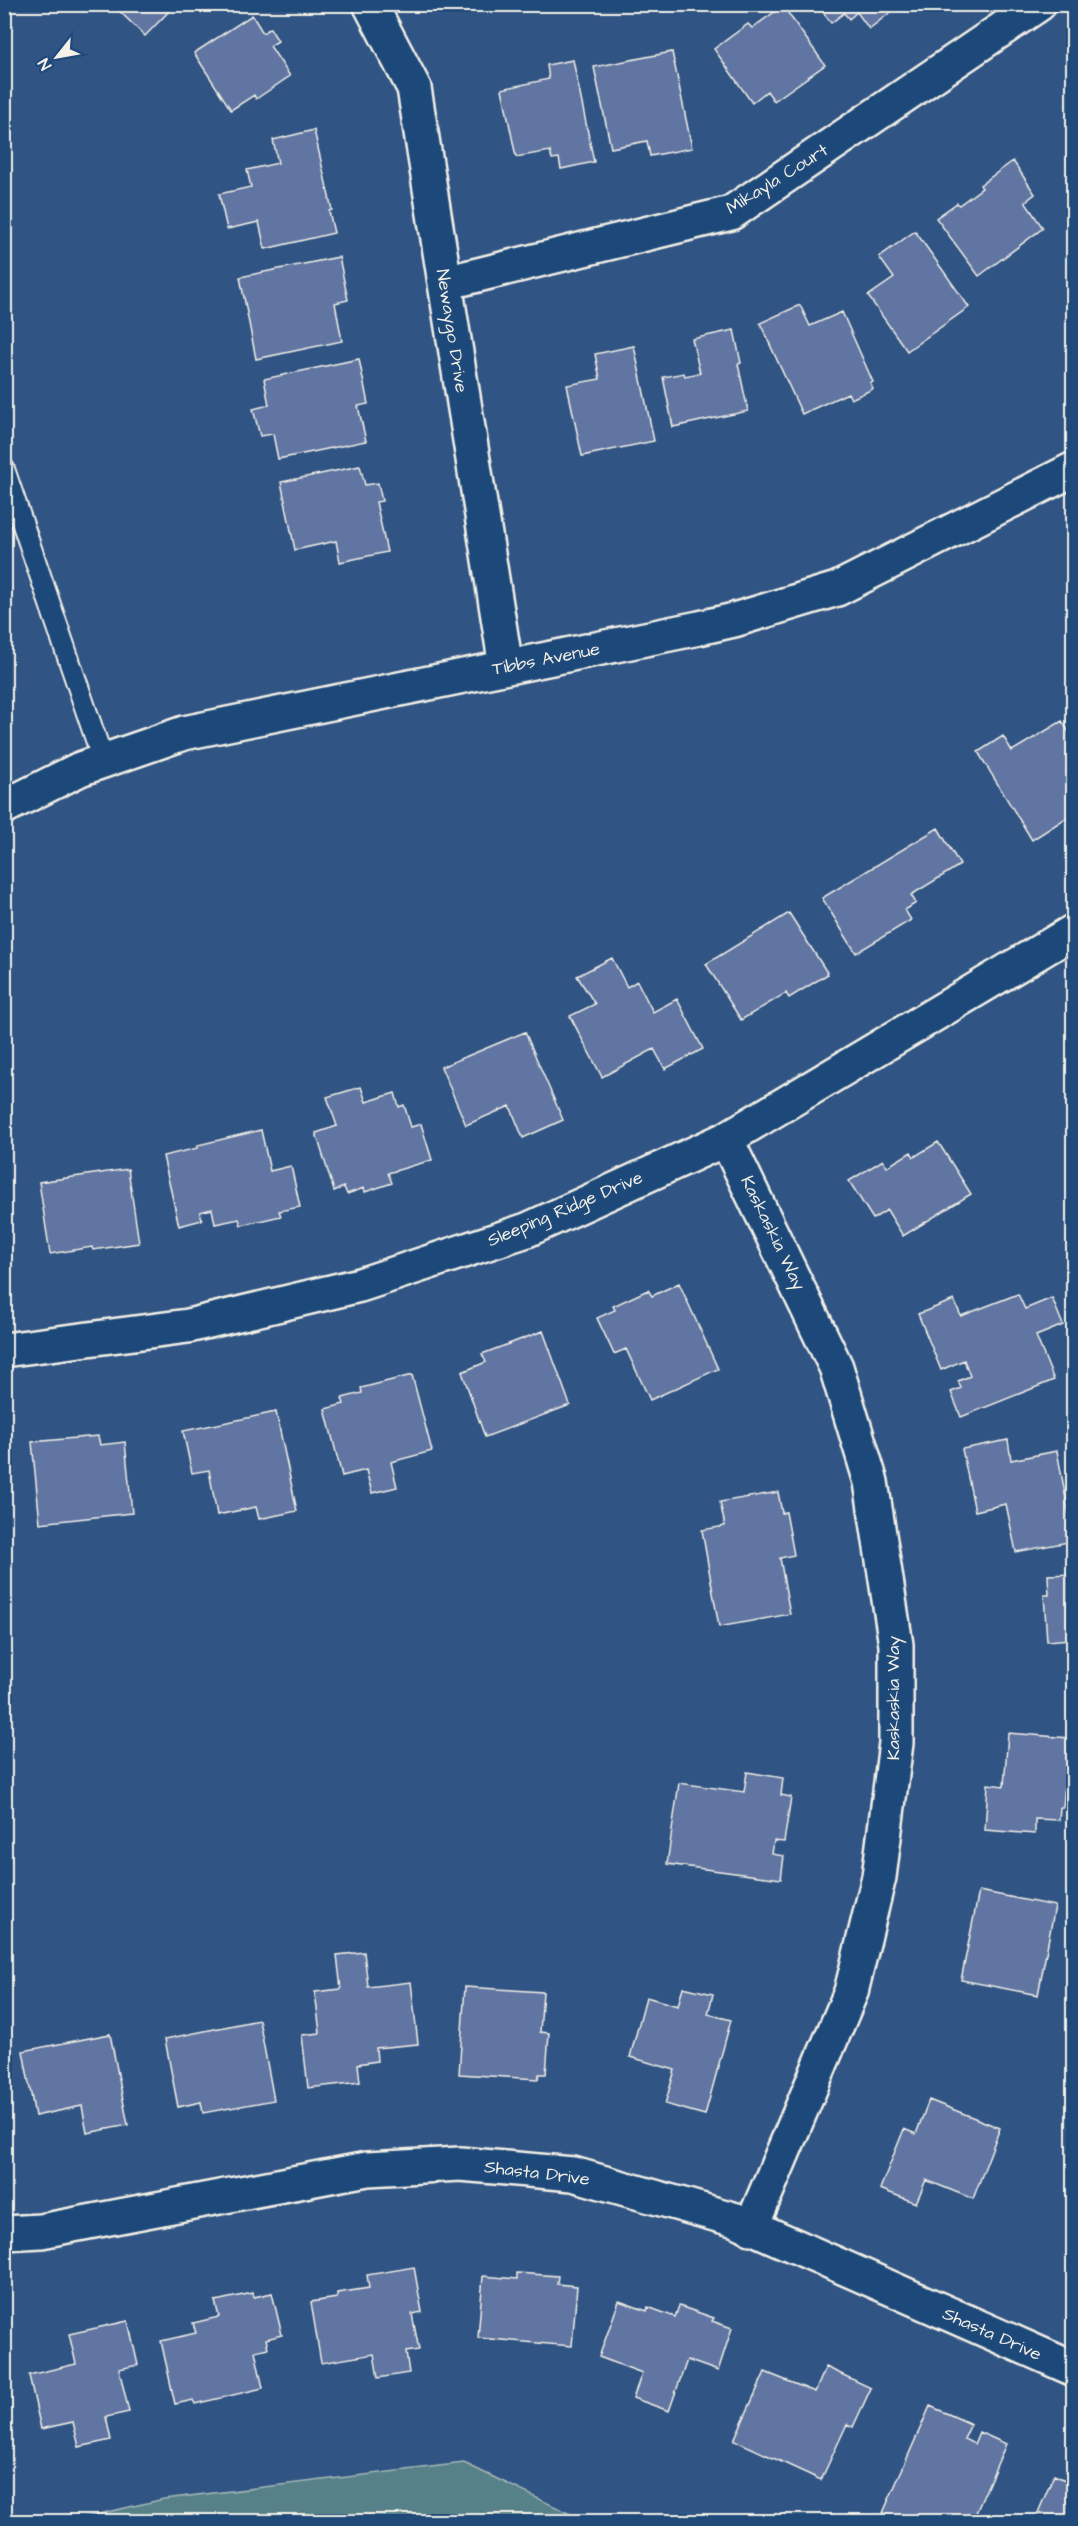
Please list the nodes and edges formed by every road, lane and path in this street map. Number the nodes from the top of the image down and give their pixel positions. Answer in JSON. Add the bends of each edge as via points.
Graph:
{"nodes":[{"id":1,"x":369,"y":4,"type":"edge"},
{"id":2,"x":1039,"y":4,"type":"edge"},
{"id":3,"x":445,"y":283,"type":"junction"},
{"id":4,"x":4,"y":469,"type":"edge"},
{"id":5,"x":1074,"y":469,"type":"edge"},
{"id":6,"x":506,"y":667,"type":"junction"},
{"id":7,"x":103,"y":760,"type":"junction"},
{"id":8,"x":4,"y":807,"type":"edge"},
{"id":9,"x":1074,"y":931,"type":"edge"},
{"id":10,"x":726,"y":1139,"type":"junction"},
{"id":11,"x":4,"y":1350,"type":"edge"},
{"id":12,"x":751,"y":2228,"type":"junction"},
{"id":13,"x":4,"y":2233,"type":"edge"},
{"id":14,"x":1074,"y":2370,"type":"edge"}],
"edges":[{"from":1,"to":3,"type":"street","name":"Newaygo Drive","via":[[414,88]]},
{"from":2,"to":3,"type":"street","name":"Mikayla Court","via":[[731,213]]},
{"from":3,"to":6,"type":"street","name":"Newaygo Drive"},
{"from":4,"to":7,"type":"lane"},
{"from":5,"to":6,"type":"street","name":"Tibbs Avenue","via":[[837,588],[734,620]]},
{"from":6,"to":7,"type":"street","name":"Tibbs Avenue","via":[[206,728]]},
{"from":7,"to":8,"type":"street","name":"Tibbs Avenue"},
{"from":9,"to":10,"type":"street","name":"Sleeping Ridge Drive"},
{"from":10,"to":11,"type":"street","name":"Sleeping Ridge Drive","via":[[527,1230],[360,1285],[188,1326]]},
{"from":10,"to":12,"type":"street","name":"Kaskaskia Way","via":[[836,1367],[871,1482],[896,1645],[896,1743],[884,1844],[851,1992]]},
{"from":12,"to":13,"type":"street","name":"Shasta Drive","via":[[736,2220],[573,2174],[460,2164],[367,2169],[40,2231]]},
{"from":12,"to":14,"type":"street","name":"Shasta Drive"}]}
